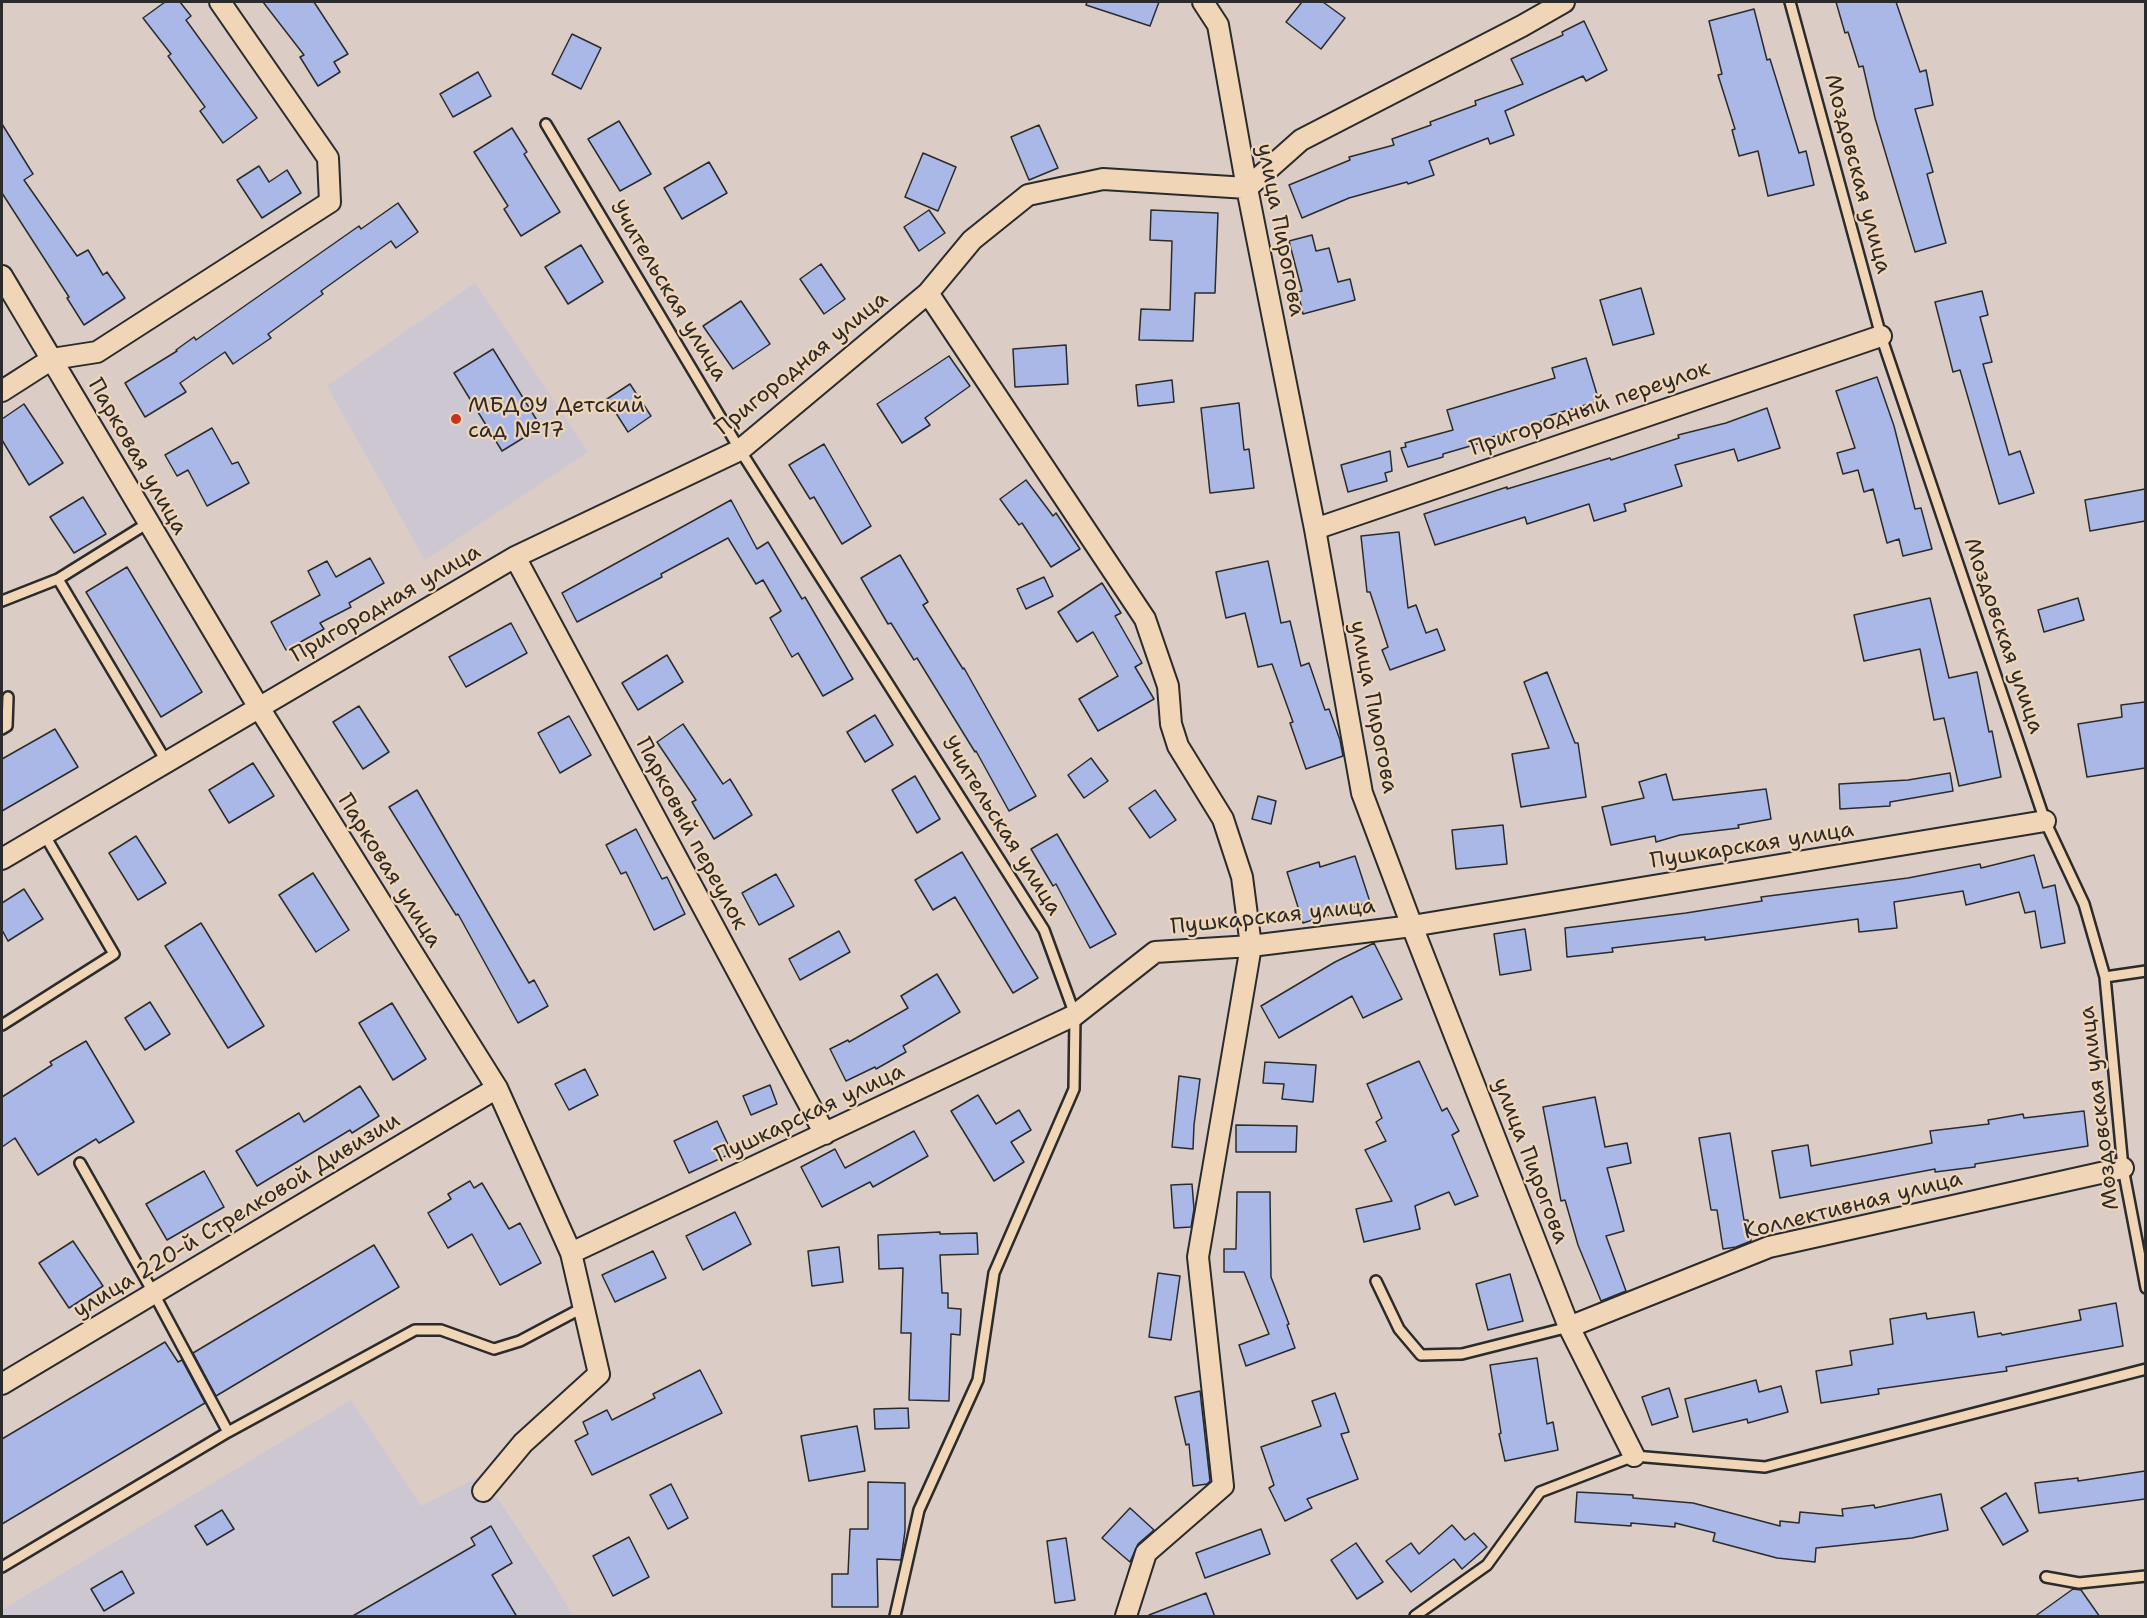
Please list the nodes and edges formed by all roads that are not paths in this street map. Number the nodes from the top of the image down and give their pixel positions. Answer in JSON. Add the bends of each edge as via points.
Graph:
{"nodes":[{"id":1,"x":220,"y":2,"type":"edge"},
{"id":2,"x":1203,"y":2,"type":"edge"},
{"id":3,"x":1564,"y":2,"type":"edge"},
{"id":4,"x":1790,"y":2,"type":"edge"},
{"id":5,"x":546,"y":124,"type":"dead end"},
{"id":6,"x":1246,"y":188,"type":"junction"},
{"id":7,"x":2,"y":276,"type":"edge"},
{"id":8,"x":928,"y":293,"type":"junction"},
{"id":9,"x":1881,"y":336,"type":"junction"},
{"id":10,"x":52,"y":359,"type":"junction"},
{"id":11,"x":2,"y":392,"type":"edge"},
{"id":12,"x":740,"y":450,"type":"junction"},
{"id":13,"x":148,"y":523,"type":"junction"},
{"id":14,"x":1315,"y":529,"type":"junction"},
{"id":15,"x":514,"y":557,"type":"junction"},
{"id":16,"x":58,"y":579,"type":"junction"},
{"id":17,"x":2,"y":601,"type":"edge"},
{"id":18,"x":8,"y":697,"type":"dead end"},
{"id":19,"x":258,"y":706,"type":"junction"},
{"id":20,"x":2,"y":729,"type":"edge"},
{"id":21,"x":166,"y":761,"type":"junction"},
{"id":22,"x":2045,"y":821,"type":"junction"},
{"id":23,"x":44,"y":834,"type":"junction"},
{"id":24,"x":2,"y":859,"type":"edge"},
{"id":25,"x":1412,"y":926,"type":"junction"},
{"id":26,"x":1251,"y":946,"type":"junction"},
{"id":27,"x":2145,"y":971,"type":"edge"},
{"id":28,"x":2105,"y":977,"type":"junction"},
{"id":29,"x":1075,"y":1015,"type":"junction"},
{"id":30,"x":2,"y":1025,"type":"edge"},
{"id":31,"x":497,"y":1088,"type":"junction"},
{"id":32,"x":825,"y":1134,"type":"junction"},
{"id":33,"x":80,"y":1163,"type":"dead end"},
{"id":34,"x":2123,"y":1168,"type":"junction"},
{"id":35,"x":571,"y":1253,"type":"junction"},
{"id":36,"x":1376,"y":1281,"type":"dead end"},
{"id":37,"x":2145,"y":1288,"type":"edge"},
{"id":38,"x":154,"y":1294,"type":"junction"},
{"id":39,"x":584,"y":1307,"type":"junction"},
{"id":40,"x":1569,"y":1327,"type":"junction"},
{"id":41,"x":2145,"y":1369,"type":"edge"},
{"id":42,"x":2,"y":1384,"type":"edge"},
{"id":43,"x":228,"y":1432,"type":"junction"},
{"id":44,"x":1634,"y":1456,"type":"junction"},
{"id":45,"x":483,"y":1491,"type":"dead end"},
{"id":46,"x":2,"y":1567,"type":"edge"},
{"id":47,"x":2145,"y":1576,"type":"edge"},
{"id":48,"x":2046,"y":1577,"type":"dead end"},
{"id":49,"x":895,"y":1617,"type":"edge"},
{"id":50,"x":1126,"y":1617,"type":"edge"},
{"id":51,"x":1414,"y":1617,"type":"edge"}],
"edges":[{"from":1,"to":10,"type":"street","via":[[328,158],[330,202],[97,352]]},
{"from":2,"to":6,"type":"street","name":"улица Пирогова","via":[[1218,25]]},
{"from":3,"to":6,"type":"street","via":[[1301,140]]},
{"from":4,"to":9,"type":"lane","name":"Моздовская улица"},
{"from":5,"to":12,"type":"lane","name":"Учительская улица"},
{"from":6,"to":8,"type":"street","name":"Пригородная улица","via":[[1102,178],[1028,195],[972,240]]},
{"from":6,"to":14,"type":"street","name":"улица Пирогова"},
{"from":7,"to":10,"type":"street","name":"Парковая улица"},
{"from":8,"to":12,"type":"street","name":"Пригородная улица"},
{"from":8,"to":26,"type":"street","via":[[1145,619],[1168,686],[1171,724],[1178,746],[1223,819],[1236,858]]},
{"from":9,"to":14,"type":"street","name":"Пригородный переулок"},
{"from":9,"to":22,"type":"lane","name":"Моздовская улица"},
{"from":10,"to":11,"type":"street"},
{"from":10,"to":13,"type":"street","name":"Парковая улица"},
{"from":12,"to":15,"type":"street","name":"Пригородная улица"},
{"from":12,"to":29,"type":"lane","name":"Учительская улица","via":[[1044,930]]},
{"from":13,"to":16,"type":"lane"},
{"from":13,"to":19,"type":"street","name":"Парковая улица"},
{"from":14,"to":25,"type":"street","name":"улица Пирогова","via":[[1362,793]]},
{"from":15,"to":19,"type":"street","name":"Пригородная улица"},
{"from":15,"to":32,"type":"street","name":"Парковый переулок"},
{"from":16,"to":17,"type":"lane"},
{"from":16,"to":21,"type":"lane"},
{"from":18,"to":20,"type":"lane","via":[[7,726]]},
{"from":19,"to":21,"type":"street","name":"Пригородная улица"},
{"from":19,"to":31,"type":"street","name":"Парковая улица"},
{"from":21,"to":23,"type":"street","name":"Пригородная улица"},
{"from":22,"to":25,"type":"street","name":"Пушкарская улица"},
{"from":22,"to":28,"type":"lane","name":"Моздовская улица","via":[[2084,904]]},
{"from":23,"to":24,"type":"street","name":"Пригородная улица"},
{"from":23,"to":30,"type":"lane","via":[[114,954]]},
{"from":25,"to":26,"type":"street","name":"Пушкарская улица"},
{"from":25,"to":40,"type":"street","name":"улица Пирогова"},
{"from":26,"to":29,"type":"street","name":"Пушкарская улица","via":[[1155,952]]},
{"from":26,"to":50,"type":"street","via":[[1198,1257],[1223,1485],[1146,1553]]},
{"from":27,"to":28,"type":"lane"},
{"from":28,"to":34,"type":"lane","name":"Моздовская улица"},
{"from":29,"to":32,"type":"street","name":"Пушкарская улица"},
{"from":29,"to":49,"type":"lane","name":"Учительская улица","via":[[1074,1089],[994,1273],[978,1380],[919,1510]]},
{"from":31,"to":35,"type":"street","name":"Парковая улица"},
{"from":31,"to":38,"type":"street","name":"улица 220-й Стрелковой Дивизии"},
{"from":32,"to":35,"type":"street","name":"Пушкарская улица"},
{"from":33,"to":38,"type":"lane"},
{"from":34,"to":37,"type":"lane","name":"Моздовская улица"},
{"from":34,"to":40,"type":"street","name":"Коллективная улица","via":[[1769,1247]]},
{"from":35,"to":39,"type":"street","name":"Парковая улица"},
{"from":36,"to":40,"type":"lane","via":[[1399,1329],[1421,1355],[1462,1354]]},
{"from":38,"to":42,"type":"street","name":"улица 220-й Стрелковой Дивизии"},
{"from":38,"to":43,"type":"lane"},
{"from":39,"to":43,"type":"lane","via":[[520,1341],[494,1349],[441,1330],[415,1329]]},
{"from":39,"to":45,"type":"street","name":"Парковая улица","via":[[599,1374],[523,1443]]},
{"from":40,"to":44,"type":"street","name":"улица Пирогова"},
{"from":41,"to":44,"type":"lane","via":[[1766,1467]]},
{"from":43,"to":46,"type":"lane"},
{"from":44,"to":51,"type":"lane","via":[[1540,1492],[1487,1565]]},
{"from":47,"to":48,"type":"lane","via":[[2079,1583]]}]}
